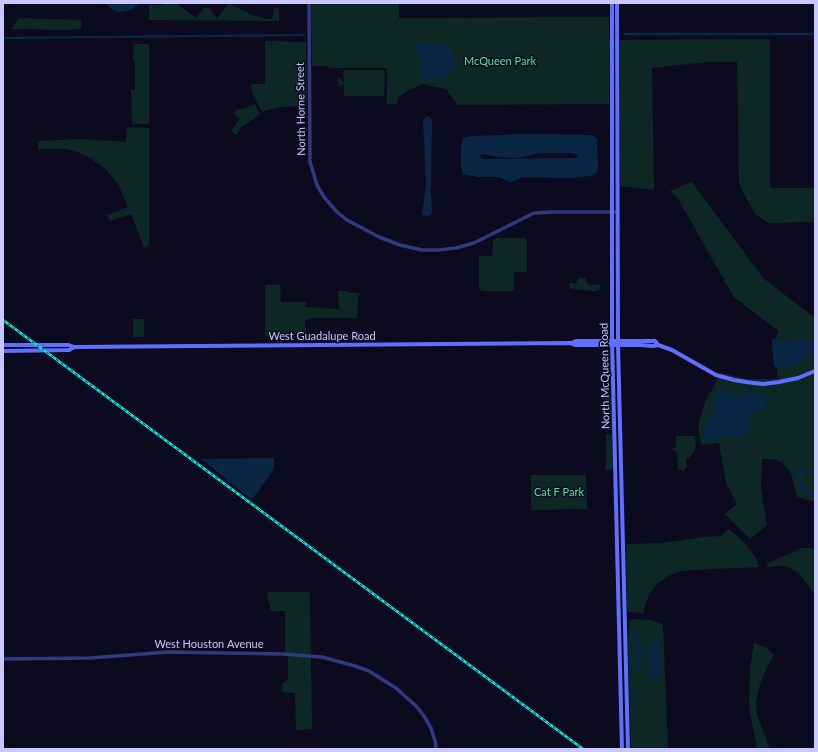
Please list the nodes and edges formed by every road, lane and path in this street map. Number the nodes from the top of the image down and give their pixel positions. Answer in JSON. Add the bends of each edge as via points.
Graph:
{"nodes":[{"id":1,"x":309,"y":3,"type":"edge"},
{"id":2,"x":612,"y":3,"type":"edge"},
{"id":3,"x":617,"y":3,"type":"edge"},
{"id":4,"x":612,"y":35,"type":"junction"},
{"id":5,"x":618,"y":35,"type":"junction"},
{"id":6,"x":611,"y":94,"type":"junction"},
{"id":7,"x":617,"y":94,"type":"junction"},
{"id":8,"x":612,"y":212,"type":"junction"},
{"id":9,"x":618,"y":212,"type":"junction"},
{"id":10,"x":612,"y":271,"type":"junction"},
{"id":11,"x":618,"y":283,"type":"junction"},
{"id":12,"x":613,"y":342,"type":"junction"},
{"id":13,"x":618,"y":342,"type":"junction"},
{"id":14,"x":3,"y":345,"type":"edge"},
{"id":15,"x":74,"y":347,"type":"junction"},
{"id":16,"x":3,"y":351,"type":"edge"},
{"id":17,"x":815,"y":371,"type":"edge"},
{"id":18,"x":614,"y":417,"type":"junction"},
{"id":19,"x":620,"y":417,"type":"junction"},
{"id":20,"x":3,"y":659,"type":"edge"},
{"id":21,"x":622,"y":725,"type":"junction"},
{"id":22,"x":628,"y":725,"type":"junction"},
{"id":23,"x":436,"y":749,"type":"edge"},
{"id":24,"x":622,"y":749,"type":"edge"},
{"id":25,"x":628,"y":749,"type":"edge"}],
"edges":[{"from":1,"to":8,"type":"street","name":"North Horne Street","via":[[310,162],[317,185],[324,197],[347,220],[383,239],[409,248],[444,250],[485,238],[534,213]]},
{"from":2,"to":4,"type":"main road","name":"North McQueen Road"},
{"from":3,"to":5,"type":"main road","name":"North McQueen Road"},
{"from":4,"to":5,"type":"main road"},
{"from":4,"to":6,"type":"main road","name":"North McQueen Road"},
{"from":5,"to":7,"type":"main road","name":"North McQueen Road"},
{"from":6,"to":7,"type":"main road"},
{"from":6,"to":8,"type":"main road","name":"North McQueen Road"},
{"from":7,"to":9,"type":"main road","name":"North McQueen Road"},
{"from":8,"to":9,"type":"street","name":"North Horne Street"},
{"from":8,"to":10,"type":"main road","name":"North McQueen Road"},
{"from":9,"to":11,"type":"main road","name":"North McQueen Road"},
{"from":10,"to":11,"type":"main road","via":[[615,282]]},
{"from":10,"to":12,"type":"main road","name":"North McQueen Road"},
{"from":11,"to":13,"type":"main road","name":"North McQueen Road"},
{"from":12,"to":13,"type":"main road","name":"West Guadalupe Road"},
{"from":12,"to":15,"type":"main road","name":"West Guadalupe Road","via":[[576,345],[570,343]]},
{"from":12,"to":18,"type":"main road","name":"North McQueen Road"},
{"from":13,"to":17,"type":"main road","name":"West Guadalupe Road","via":[[655,341],[658,345],[672,350],[712,373],[734,380],[763,384],[798,378]]},
{"from":13,"to":19,"type":"main road","name":"North McQueen Road"},
{"from":14,"to":15,"type":"main road","name":"West Guadalupe Road"},
{"from":15,"to":16,"type":"main road","name":"West Guadalupe Road","via":[[69,350]]},
{"from":18,"to":19,"type":"main road"},
{"from":18,"to":21,"type":"main road","name":"North McQueen Road"},
{"from":19,"to":22,"type":"main road","name":"North McQueen Road"},
{"from":20,"to":23,"type":"street","name":"West Houston Avenue","via":[[90,658],[168,652],[314,656],[355,666],[396,688],[424,716],[431,728]]},
{"from":21,"to":22,"type":"main road"},
{"from":21,"to":24,"type":"main road","name":"North McQueen Road"},
{"from":22,"to":25,"type":"main road","name":"North McQueen Road"}]}
